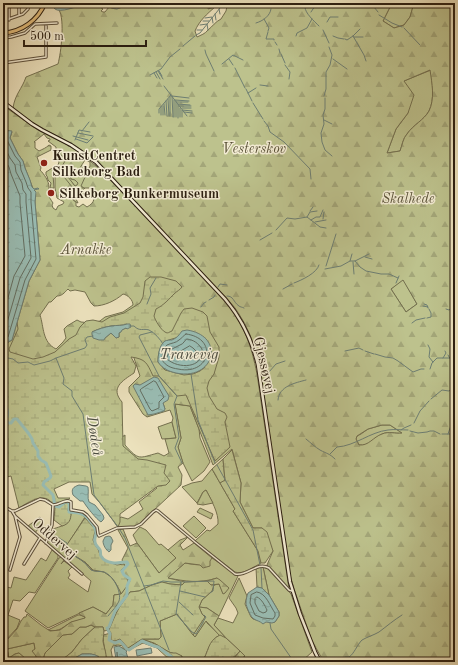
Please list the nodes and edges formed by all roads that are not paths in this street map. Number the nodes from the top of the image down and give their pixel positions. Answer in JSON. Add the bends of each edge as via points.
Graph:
{"nodes":[{"id":1,"x":10,"y":3,"type":"edge"},
{"id":2,"x":19,"y":3,"type":"edge"},
{"id":3,"x":45,"y":3,"type":"edge"},
{"id":4,"x":29,"y":4,"type":"edge"},
{"id":5,"x":19,"y":15,"type":"junction"},
{"id":6,"x":9,"y":20,"type":"junction"},
{"id":7,"x":3,"y":21,"type":"edge"},
{"id":8,"x":57,"y":23,"type":"dead end"},
{"id":9,"x":46,"y":26,"type":"dead end"},
{"id":10,"x":3,"y":33,"type":"edge"},
{"id":11,"x":3,"y":38,"type":"edge"},
{"id":12,"x":3,"y":63,"type":"edge"},
{"id":13,"x":3,"y":102,"type":"edge"},
{"id":14,"x":53,"y":505,"type":"junction"},
{"id":15,"x":3,"y":506,"type":"edge"},
{"id":16,"x":12,"y":511,"type":"junction"},
{"id":17,"x":15,"y":516,"type":"junction"},
{"id":18,"x":40,"y":538,"type":"junction"},
{"id":19,"x":46,"y":543,"type":"junction"},
{"id":20,"x":24,"y":564,"type":"dead end"},
{"id":21,"x":10,"y":570,"type":"dead end"},
{"id":22,"x":82,"y":574,"type":"dead end"},
{"id":23,"x":292,"y":591,"type":"junction"},
{"id":24,"x":320,"y":662,"type":"edge"}],
"edges":[{"from":1,"to":6,"type":"street"},
{"from":2,"to":5,"type":"street"},
{"from":3,"to":10,"type":"main road","via":[[29,24]]},
{"from":4,"to":5,"type":"street","via":[[28,9]]},
{"from":5,"to":6,"type":"street"},
{"from":6,"to":7,"type":"street"},
{"from":8,"to":11,"type":"street","via":[[35,24],[24,32]]},
{"from":9,"to":12,"type":"street","via":[[46,57]]},
{"from":13,"to":23,"type":"street","name":"Gjessøvej","via":[[32,124],[96,162],[225,299],[242,322],[251,340],[258,365]]},
{"from":14,"to":16,"type":"street","via":[[40,499]]},
{"from":14,"to":19,"type":"street","via":[[52,525]]},
{"from":14,"to":23,"type":"street","via":[[65,500],[70,501],[71,510],[87,515],[97,528],[99,536],[117,528],[135,527],[156,510],[235,574],[265,566]]},
{"from":15,"to":16,"type":"street"},
{"from":16,"to":17,"type":"street"},
{"from":17,"to":18,"type":"street","name":"Oddervej"},
{"from":17,"to":21,"type":"street","via":[[20,537]]},
{"from":18,"to":19,"type":"street","name":"Oddervej"},
{"from":18,"to":20,"type":"street"},
{"from":19,"to":22,"type":"street","name":"Oddervej"},
{"from":23,"to":24,"type":"street","name":"Gjessøvej"}]}
